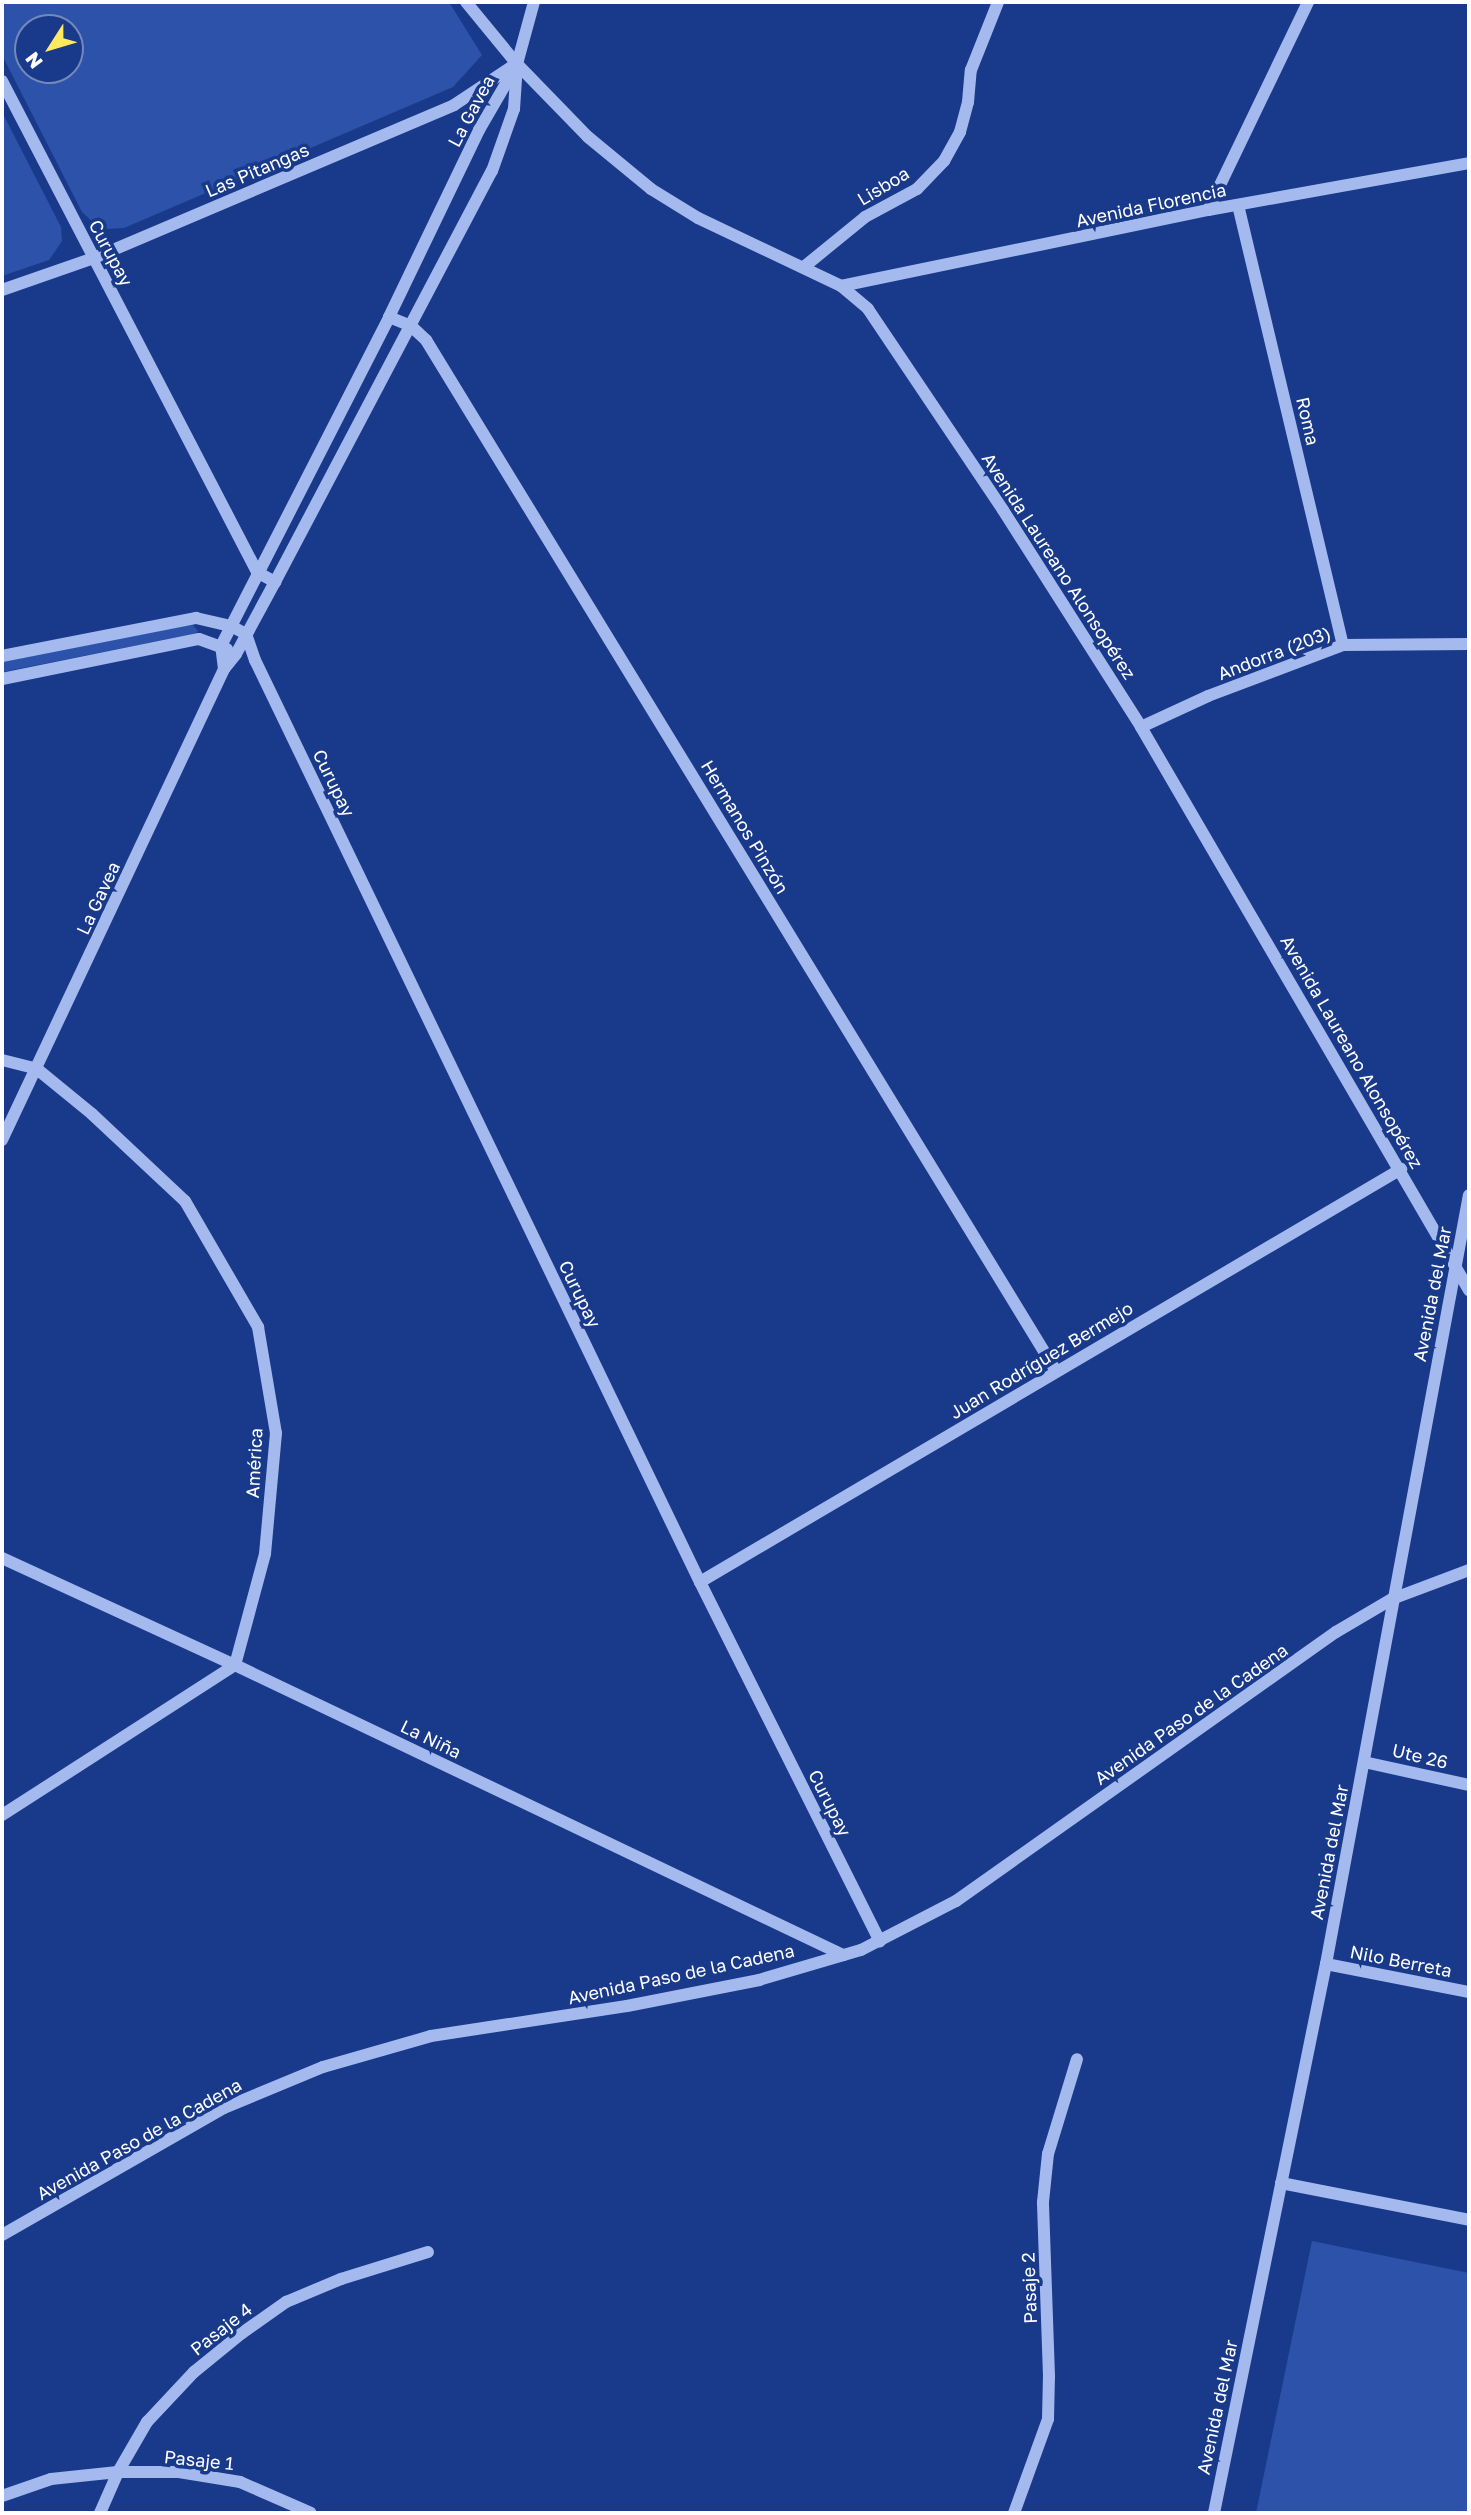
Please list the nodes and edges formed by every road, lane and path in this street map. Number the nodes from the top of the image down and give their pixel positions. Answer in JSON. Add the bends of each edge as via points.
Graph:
{"nodes":[{"id":1,"x":466,"y":2,"type":"edge"},
{"id":2,"x":534,"y":2,"type":"edge"},
{"id":3,"x":998,"y":2,"type":"edge"},
{"id":4,"x":1308,"y":2,"type":"edge"},
{"id":5,"x":517,"y":64,"type":"junction"},
{"id":6,"x":2,"y":81,"type":"edge"},
{"id":7,"x":1469,"y":163,"type":"edge"},
{"id":8,"x":1238,"y":205,"type":"junction"},
{"id":9,"x":1208,"y":210,"type":"junction"},
{"id":10,"x":94,"y":258,"type":"junction"},
{"id":11,"x":805,"y":266,"type":"junction"},
{"id":12,"x":841,"y":286,"type":"junction"},
{"id":13,"x":2,"y":290,"type":"edge"},
{"id":14,"x":389,"y":317,"type":"junction"},
{"id":15,"x":411,"y":326,"type":"junction"},
{"id":16,"x":257,"y":572,"type":"junction"},
{"id":17,"x":275,"y":582,"type":"junction"},
{"id":18,"x":231,"y":626,"type":"junction"},
{"id":19,"x":246,"y":634,"type":"junction"},
{"id":20,"x":1343,"y":645,"type":"junction"},
{"id":21,"x":1469,"y":645,"type":"edge"},
{"id":22,"x":221,"y":646,"type":"junction"},
{"id":23,"x":236,"y":654,"type":"junction"},
{"id":24,"x":2,"y":656,"type":"edge"},
{"id":25,"x":255,"y":660,"type":"junction"},
{"id":26,"x":224,"y":669,"type":"junction"},
{"id":27,"x":2,"y":679,"type":"edge"},
{"id":28,"x":1141,"y":727,"type":"junction"},
{"id":29,"x":2,"y":1060,"type":"edge"},
{"id":30,"x":37,"y":1069,"type":"junction"},
{"id":31,"x":2,"y":1140,"type":"edge"},
{"id":32,"x":1401,"y":1169,"type":"junction"},
{"id":33,"x":1469,"y":1195,"type":"edge"},
{"id":34,"x":1455,"y":1266,"type":"junction"},
{"id":35,"x":1469,"y":1290,"type":"edge"},
{"id":36,"x":1056,"y":1371,"type":"junction"},
{"id":37,"x":2,"y":1558,"type":"edge"},
{"id":38,"x":1469,"y":1570,"type":"edge"},
{"id":39,"x":700,"y":1582,"type":"junction"},
{"id":40,"x":1392,"y":1599,"type":"junction"},
{"id":41,"x":235,"y":1665,"type":"junction"},
{"id":42,"x":1364,"y":1762,"type":"junction"},
{"id":43,"x":1469,"y":1785,"type":"edge"},
{"id":44,"x":2,"y":1815,"type":"edge"},
{"id":45,"x":880,"y":1941,"type":"junction"},
{"id":46,"x":843,"y":1955,"type":"junction"},
{"id":47,"x":1326,"y":1964,"type":"junction"},
{"id":48,"x":1469,"y":1992,"type":"edge"},
{"id":49,"x":1077,"y":2059,"type":"dead end"},
{"id":50,"x":1281,"y":2183,"type":"junction"},
{"id":51,"x":1469,"y":2220,"type":"edge"},
{"id":52,"x":2,"y":2235,"type":"edge"},
{"id":53,"x":428,"y":2252,"type":"dead end"},
{"id":54,"x":118,"y":2472,"type":"junction"},
{"id":55,"x":2,"y":2496,"type":"edge"},
{"id":56,"x":100,"y":2513,"type":"edge"},
{"id":57,"x":311,"y":2513,"type":"edge"},
{"id":58,"x":1014,"y":2513,"type":"edge"},
{"id":59,"x":1214,"y":2513,"type":"edge"}],
"edges":[{"from":1,"to":5,"type":"street","name":"Avenida Laureano Alonsopérez"},
{"from":2,"to":5,"type":"street"},
{"from":3,"to":11,"type":"street","name":"Lisboa","via":[[971,70],[960,132],[944,161],[917,189],[865,216]]},
{"from":4,"to":9,"type":"street"},
{"from":5,"to":10,"type":"street","name":"Las Pitangas","via":[[454,105]]},
{"from":5,"to":11,"type":"street","name":"Avenida Laureano Alonsopérez","via":[[588,137],[651,189],[740,239]]},
{"from":5,"to":14,"type":"street","name":"La Gavea","via":[[479,130]]},
{"from":5,"to":15,"type":"street","name":"La Gavea","via":[[514,109],[492,171]]},
{"from":6,"to":10,"type":"street","name":"Curupay"},
{"from":7,"to":8,"type":"street","name":"Avenida Florencia"},
{"from":8,"to":9,"type":"street","name":"Avenida Florencia"},
{"from":8,"to":20,"type":"street","name":"Roma"},
{"from":9,"to":12,"type":"street","name":"Avenida Florencia"},
{"from":10,"to":13,"type":"street","name":"Las Pitangas"},
{"from":10,"to":16,"type":"street","name":"Curupay"},
{"from":11,"to":12,"type":"street","name":"Avenida Laureano Alonsopérez"},
{"from":12,"to":28,"type":"street","name":"Avenida Laureano Alonsopérez","via":[[868,309],[893,343]]},
{"from":14,"to":15,"type":"street","name":"Hermanos Pinzón"},
{"from":14,"to":16,"type":"street","name":"La Gavea"},
{"from":15,"to":17,"type":"street","name":"La Gavea"},
{"from":15,"to":36,"type":"street","name":"Hermanos Pinzón","via":[[426,340]]},
{"from":16,"to":17,"type":"street"},
{"from":16,"to":18,"type":"street","name":"La Gavea"},
{"from":17,"to":19,"type":"street","name":"La Gavea"},
{"from":18,"to":19,"type":"street"},
{"from":18,"to":22,"type":"street","name":"La Gavea"},
{"from":18,"to":24,"type":"street","via":[[196,618]]},
{"from":19,"to":23,"type":"street","name":"La Gavea"},
{"from":19,"to":25,"type":"street","name":"Curupay"},
{"from":20,"to":21,"type":"street","name":"Andorra (203)"},
{"from":20,"to":28,"type":"street","name":"Andorra (203)","via":[[1208,696]]},
{"from":22,"to":23,"type":"street"},
{"from":22,"to":26,"type":"street"},
{"from":22,"to":27,"type":"street","via":[[199,639]]},
{"from":23,"to":25,"type":"street"},
{"from":23,"to":26,"type":"street","name":"La Gavea"},
{"from":25,"to":39,"type":"street","name":"Curupay"},
{"from":26,"to":30,"type":"street","name":"La Gavea"},
{"from":28,"to":32,"type":"street","name":"Avenida Laureano Alonsopérez"},
{"from":29,"to":30,"type":"street"},
{"from":30,"to":31,"type":"street","name":"La Gavea"},
{"from":30,"to":41,"type":"street","name":"América","via":[[185,1201],[258,1327],[275,1433],[265,1554]]},
{"from":32,"to":34,"type":"street","name":"Avenida Laureano Alonsopérez"},
{"from":32,"to":36,"type":"street","name":"Juan Rodríguez Bermejo"},
{"from":33,"to":34,"type":"street","name":"Avenida del Mar"},
{"from":34,"to":35,"type":"street","name":"Avenida Laureano Alonsopérez"},
{"from":34,"to":40,"type":"street","name":"Avenida del Mar"},
{"from":36,"to":39,"type":"street","name":"Juan Rodríguez Bermejo"},
{"from":37,"to":41,"type":"street","name":"La Niña"},
{"from":38,"to":40,"type":"street","name":"Avenida Paso de la Cadena"},
{"from":39,"to":45,"type":"street","name":"Curupay"},
{"from":40,"to":42,"type":"street","name":"Avenida del Mar"},
{"from":40,"to":45,"type":"street","name":"Avenida Paso de la Cadena","via":[[1336,1632],[956,1901]]},
{"from":41,"to":44,"type":"street"},
{"from":41,"to":46,"type":"street","name":"La Niña"},
{"from":42,"to":43,"type":"street","name":"Ute 26"},
{"from":42,"to":47,"type":"street","name":"Avenida del Mar"},
{"from":45,"to":46,"type":"street","name":"Avenida Paso de la Cadena"},
{"from":46,"to":52,"type":"street","name":"Avenida Paso de la Cadena","via":[[759,1980],[627,2006],[431,2036],[323,2067],[225,2108]]},
{"from":47,"to":48,"type":"street","name":"Nilo Berreta"},
{"from":47,"to":50,"type":"street","name":"Avenida del Mar"},
{"from":49,"to":58,"type":"street","name":"Pasaje 2","via":[[1048,2154],[1043,2202],[1048,2419]]},
{"from":50,"to":51,"type":"street"},
{"from":50,"to":59,"type":"street","name":"Avenida del Mar"},
{"from":53,"to":54,"type":"street","name":"Pasaje 4","via":[[341,2278],[286,2302],[242,2333],[194,2372],[147,2422]]},
{"from":54,"to":55,"type":"street","name":"Pasaje 1","via":[[51,2479]]},
{"from":54,"to":56,"type":"street","name":"Pasaje 4"},
{"from":54,"to":57,"type":"street","name":"Pasaje 1","via":[[179,2472],[240,2482]]}]}
